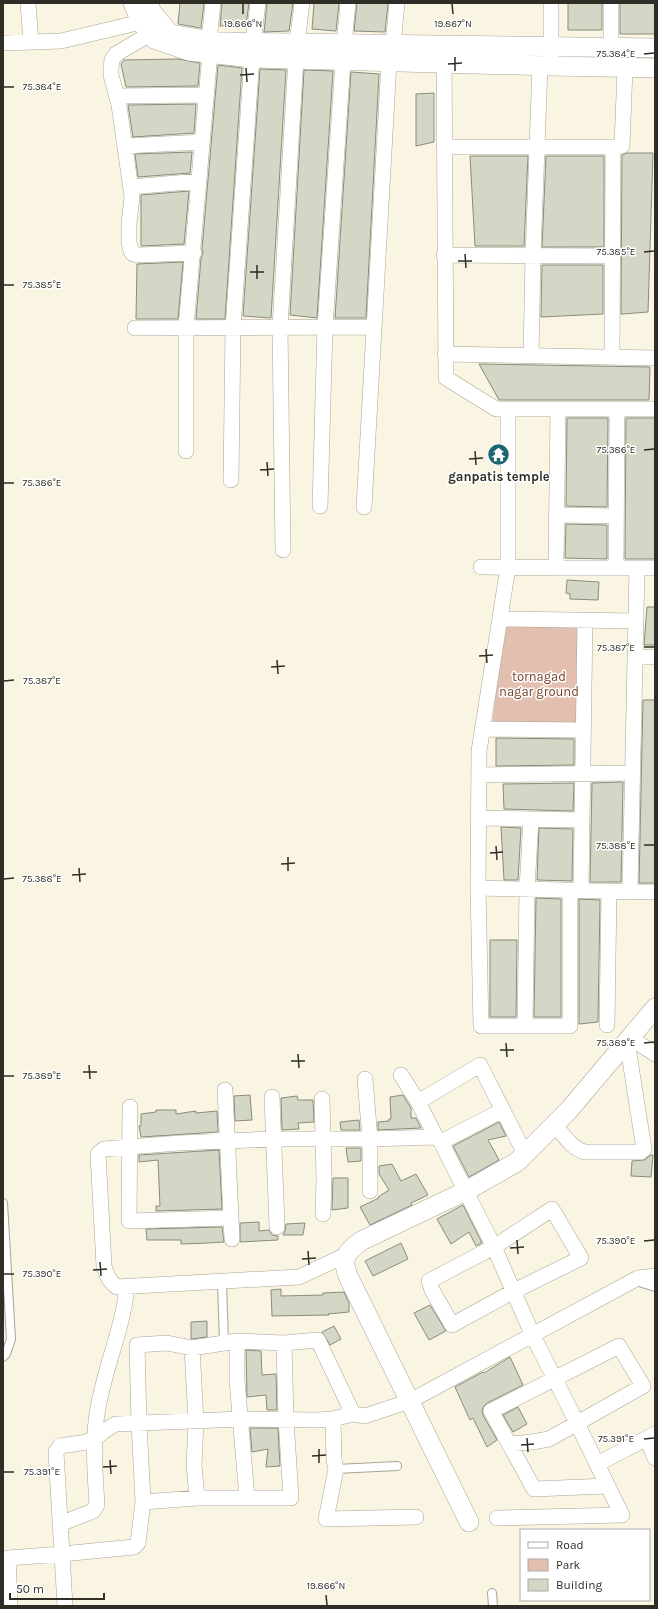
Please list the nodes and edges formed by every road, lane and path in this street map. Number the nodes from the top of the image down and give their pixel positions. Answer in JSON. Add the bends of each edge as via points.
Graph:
{"nodes":[{"id":1,"x":28,"y":3,"type":"edge"},
{"id":2,"x":133,"y":3,"type":"edge"},
{"id":3,"x":148,"y":3,"type":"edge"},
{"id":4,"x":213,"y":3,"type":"edge"},
{"id":5,"x":258,"y":3,"type":"edge"},
{"id":6,"x":302,"y":3,"type":"edge"},
{"id":7,"x":348,"y":3,"type":"edge"},
{"id":8,"x":397,"y":3,"type":"edge"},
{"id":9,"x":551,"y":3,"type":"edge"},
{"id":10,"x":611,"y":3,"type":"edge"},
{"id":11,"x":145,"y":28,"type":"junction"},
{"id":12,"x":3,"y":42,"type":"edge"},
{"id":13,"x":31,"y":42,"type":"junction"},
{"id":14,"x":209,"y":47,"type":"junction"},
{"id":15,"x":551,"y":47,"type":"junction"},
{"id":16,"x":611,"y":48,"type":"junction"},
{"id":17,"x":655,"y":48,"type":"edge"},
{"id":18,"x":253,"y":50,"type":"junction"},
{"id":19,"x":297,"y":51,"type":"junction"},
{"id":20,"x":343,"y":53,"type":"junction"},
{"id":21,"x":391,"y":54,"type":"junction"},
{"id":22,"x":444,"y":54,"type":"junction"},
{"id":23,"x":545,"y":66,"type":"junction"},
{"id":24,"x":625,"y":68,"type":"junction"},
{"id":25,"x":655,"y":68,"type":"edge"},
{"id":26,"x":206,"y":95,"type":"junction"},
{"id":27,"x":117,"y":96,"type":"junction"},
{"id":28,"x":202,"y":142,"type":"junction"},
{"id":29,"x":125,"y":146,"type":"junction"},
{"id":30,"x":444,"y":147,"type":"junction"},
{"id":31,"x":536,"y":147,"type":"junction"},
{"id":32,"x":613,"y":148,"type":"junction"},
{"id":33,"x":199,"y":182,"type":"junction"},
{"id":34,"x":131,"y":187,"type":"junction"},
{"id":35,"x":194,"y":253,"type":"junction"},
{"id":36,"x":444,"y":255,"type":"junction"},
{"id":37,"x":533,"y":256,"type":"junction"},
{"id":38,"x":612,"y":256,"type":"junction"},
{"id":39,"x":233,"y":327,"type":"junction"},
{"id":40,"x":280,"y":327,"type":"junction"},
{"id":41,"x":325,"y":327,"type":"junction"},
{"id":42,"x":374,"y":327,"type":"junction"},
{"id":43,"x":135,"y":328,"type":"dead end"},
{"id":44,"x":186,"y":328,"type":"junction"},
{"id":45,"x":446,"y":354,"type":"junction"},
{"id":46,"x":531,"y":356,"type":"junction"},
{"id":47,"x":612,"y":357,"type":"junction"},
{"id":48,"x":655,"y":358,"type":"edge"},
{"id":49,"x":508,"y":409,"type":"junction"},
{"id":50,"x":558,"y":409,"type":"junction"},
{"id":51,"x":617,"y":409,"type":"junction"},
{"id":52,"x":655,"y":409,"type":"edge"},
{"id":53,"x":186,"y":450,"type":"dead end"},
{"id":54,"x":231,"y":480,"type":"dead end"},
{"id":55,"x":320,"y":506,"type":"dead end"},
{"id":56,"x":364,"y":507,"type":"dead end"},
{"id":57,"x":556,"y":515,"type":"junction"},
{"id":58,"x":616,"y":516,"type":"junction"},
{"id":59,"x":283,"y":550,"type":"dead end"},
{"id":60,"x":481,"y":567,"type":"dead end"},
{"id":61,"x":508,"y":567,"type":"junction"},
{"id":62,"x":556,"y":568,"type":"junction"},
{"id":63,"x":616,"y":568,"type":"junction"},
{"id":64,"x":637,"y":568,"type":"junction"},
{"id":65,"x":655,"y":568,"type":"edge"},
{"id":66,"x":500,"y":619,"type":"junction"},
{"id":67,"x":585,"y":620,"type":"junction"},
{"id":68,"x":636,"y":621,"type":"junction"},
{"id":69,"x":635,"y":657,"type":"junction"},
{"id":70,"x":655,"y":657,"type":"edge"},
{"id":71,"x":482,"y":729,"type":"junction"},
{"id":72,"x":583,"y":730,"type":"junction"},
{"id":73,"x":633,"y":773,"type":"junction"},
{"id":74,"x":583,"y":774,"type":"junction"},
{"id":75,"x":479,"y":775,"type":"junction"},
{"id":76,"x":479,"y":818,"type":"junction"},
{"id":77,"x":531,"y":819,"type":"junction"},
{"id":78,"x":582,"y":820,"type":"junction"},
{"id":79,"x":478,"y":888,"type":"junction"},
{"id":80,"x":527,"y":889,"type":"junction"},
{"id":81,"x":576,"y":890,"type":"junction"},
{"id":82,"x":609,"y":891,"type":"junction"},
{"id":83,"x":630,"y":891,"type":"junction"},
{"id":84,"x":655,"y":892,"type":"edge"},
{"id":85,"x":655,"y":1008,"type":"edge"},
{"id":86,"x":607,"y":1025,"type":"dead end"},
{"id":87,"x":525,"y":1026,"type":"junction"},
{"id":88,"x":628,"y":1039,"type":"junction"},
{"id":89,"x":655,"y":1054,"type":"edge"},
{"id":90,"x":401,"y":1075,"type":"dead end"},
{"id":91,"x":365,"y":1079,"type":"dead end"},
{"id":92,"x":225,"y":1090,"type":"dead end"},
{"id":93,"x":272,"y":1097,"type":"dead end"},
{"id":94,"x":322,"y":1099,"type":"dead end"},
{"id":95,"x":418,"y":1102,"type":"junction"},
{"id":96,"x":130,"y":1107,"type":"dead end"},
{"id":97,"x":503,"y":1110,"type":"junction"},
{"id":98,"x":554,"y":1124,"type":"junction"},
{"id":99,"x":273,"y":1139,"type":"junction"},
{"id":100,"x":322,"y":1139,"type":"junction"},
{"id":101,"x":370,"y":1139,"type":"junction"},
{"id":102,"x":439,"y":1140,"type":"junction"},
{"id":103,"x":228,"y":1142,"type":"junction"},
{"id":104,"x":130,"y":1146,"type":"junction"},
{"id":105,"x":525,"y":1154,"type":"junction"},
{"id":106,"x":370,"y":1191,"type":"dead end"},
{"id":107,"x":466,"y":1191,"type":"junction"},
{"id":108,"x":3,"y":1203,"type":"edge"},
{"id":109,"x":324,"y":1214,"type":"dead end"},
{"id":110,"x":230,"y":1218,"type":"junction"},
{"id":111,"x":277,"y":1227,"type":"dead end"},
{"id":112,"x":232,"y":1239,"type":"dead end"},
{"id":113,"x":494,"y":1247,"type":"junction"},
{"id":114,"x":346,"y":1255,"type":"junction"},
{"id":115,"x":655,"y":1276,"type":"edge"},
{"id":116,"x":635,"y":1280,"type":"junction"},
{"id":117,"x":222,"y":1282,"type":"junction"},
{"id":118,"x":127,"y":1287,"type":"junction"},
{"id":119,"x":655,"y":1287,"type":"edge"},
{"id":120,"x":514,"y":1291,"type":"junction"},
{"id":121,"x":533,"y":1336,"type":"junction"},
{"id":122,"x":230,"y":1342,"type":"junction"},
{"id":123,"x":284,"y":1343,"type":"junction"},
{"id":124,"x":192,"y":1348,"type":"junction"},
{"id":125,"x":3,"y":1358,"type":"edge"},
{"id":126,"x":555,"y":1379,"type":"junction"},
{"id":127,"x":410,"y":1401,"type":"junction"},
{"id":128,"x":353,"y":1414,"type":"junction"},
{"id":129,"x":242,"y":1419,"type":"junction"},
{"id":130,"x":332,"y":1419,"type":"junction"},
{"id":131,"x":286,"y":1420,"type":"junction"},
{"id":132,"x":196,"y":1421,"type":"junction"},
{"id":133,"x":139,"y":1423,"type":"junction"},
{"id":134,"x":578,"y":1424,"type":"junction"},
{"id":135,"x":651,"y":1436,"type":"edge"},
{"id":136,"x":93,"y":1439,"type":"junction"},
{"id":137,"x":509,"y":1444,"type":"junction"},
{"id":138,"x":655,"y":1458,"type":"edge"},
{"id":139,"x":597,"y":1464,"type":"junction"},
{"id":140,"x":397,"y":1466,"type":"dead end"},
{"id":141,"x":336,"y":1469,"type":"junction"},
{"id":142,"x":607,"y":1486,"type":"junction"},
{"id":143,"x":197,"y":1498,"type":"junction"},
{"id":144,"x":247,"y":1498,"type":"junction"},
{"id":145,"x":143,"y":1502,"type":"junction"},
{"id":146,"x":416,"y":1517,"type":"dead end"},
{"id":147,"x":497,"y":1518,"type":"dead end"},
{"id":148,"x":469,"y":1522,"type":"dead end"},
{"id":149,"x":60,"y":1524,"type":"junction"},
{"id":150,"x":62,"y":1554,"type":"junction"},
{"id":151,"x":492,"y":1592,"type":"dead end"},
{"id":152,"x":10,"y":1606,"type":"edge"},
{"id":153,"x":65,"y":1606,"type":"edge"},
{"id":154,"x":493,"y":1606,"type":"edge"}],
"edges":[{"from":1,"to":13,"type":"street"},
{"from":2,"to":11,"type":"street"},
{"from":3,"to":14,"type":"street","via":[[170,34]]},
{"from":4,"to":14,"type":"street"},
{"from":5,"to":18,"type":"street"},
{"from":6,"to":19,"type":"street"},
{"from":7,"to":20,"type":"street"},
{"from":8,"to":21,"type":"street"},
{"from":9,"to":15,"type":"street"},
{"from":10,"to":16,"type":"street"},
{"from":11,"to":13,"type":"street","via":[[61,41]]},
{"from":11,"to":14,"type":"street","via":[[154,39],[189,51]]},
{"from":11,"to":27,"type":"street","via":[[112,60],[111,75]]},
{"from":12,"to":13,"type":"street"},
{"from":14,"to":18,"type":"street"},
{"from":14,"to":26,"type":"street"},
{"from":15,"to":16,"type":"street"},
{"from":15,"to":22,"type":"street"},
{"from":15,"to":23,"type":"street"},
{"from":16,"to":17,"type":"street"},
{"from":18,"to":19,"type":"street"},
{"from":18,"to":39,"type":"street"},
{"from":19,"to":20,"type":"street"},
{"from":19,"to":40,"type":"street"},
{"from":20,"to":21,"type":"street"},
{"from":20,"to":41,"type":"street"},
{"from":21,"to":22,"type":"street"},
{"from":21,"to":42,"type":"street"},
{"from":22,"to":23,"type":"street"},
{"from":22,"to":30,"type":"street"},
{"from":23,"to":24,"type":"street"},
{"from":23,"to":31,"type":"street"},
{"from":24,"to":25,"type":"street"},
{"from":24,"to":32,"type":"street","via":[[623,145]]},
{"from":26,"to":27,"type":"street"},
{"from":26,"to":28,"type":"street"},
{"from":27,"to":29,"type":"street"},
{"from":28,"to":29,"type":"street"},
{"from":28,"to":33,"type":"street"},
{"from":29,"to":34,"type":"street"},
{"from":30,"to":31,"type":"street"},
{"from":30,"to":36,"type":"street"},
{"from":31,"to":32,"type":"street"},
{"from":31,"to":37,"type":"street"},
{"from":32,"to":38,"type":"street"},
{"from":33,"to":34,"type":"street"},
{"from":33,"to":35,"type":"street"},
{"from":34,"to":35,"type":"street","via":[[129,242],[133,254]]},
{"from":35,"to":44,"type":"street"},
{"from":36,"to":37,"type":"street"},
{"from":36,"to":45,"type":"street"},
{"from":37,"to":38,"type":"street"},
{"from":37,"to":46,"type":"street"},
{"from":38,"to":47,"type":"street"},
{"from":39,"to":40,"type":"street"},
{"from":39,"to":44,"type":"street"},
{"from":39,"to":54,"type":"street"},
{"from":40,"to":41,"type":"street"},
{"from":40,"to":59,"type":"street"},
{"from":41,"to":42,"type":"street"},
{"from":41,"to":55,"type":"street"},
{"from":42,"to":56,"type":"street"},
{"from":43,"to":44,"type":"street"},
{"from":44,"to":53,"type":"street"},
{"from":45,"to":46,"type":"street"},
{"from":45,"to":49,"type":"street","via":[[446,378],[496,409]]},
{"from":46,"to":47,"type":"street"},
{"from":47,"to":48,"type":"street"},
{"from":49,"to":50,"type":"street"},
{"from":49,"to":61,"type":"street"},
{"from":50,"to":51,"type":"street"},
{"from":50,"to":57,"type":"street"},
{"from":51,"to":52,"type":"street"},
{"from":51,"to":58,"type":"street"},
{"from":57,"to":58,"type":"street"},
{"from":57,"to":62,"type":"street"},
{"from":58,"to":63,"type":"street"},
{"from":60,"to":61,"type":"street"},
{"from":61,"to":62,"type":"street"},
{"from":61,"to":66,"type":"street"},
{"from":62,"to":63,"type":"street"},
{"from":63,"to":64,"type":"street"},
{"from":64,"to":65,"type":"street"},
{"from":64,"to":68,"type":"street"},
{"from":66,"to":67,"type":"street"},
{"from":66,"to":71,"type":"street"},
{"from":67,"to":68,"type":"street"},
{"from":67,"to":72,"type":"street"},
{"from":68,"to":69,"type":"street"},
{"from":69,"to":70,"type":"street"},
{"from":69,"to":73,"type":"street"},
{"from":71,"to":72,"type":"street"},
{"from":71,"to":75,"type":"street"},
{"from":72,"to":74,"type":"street"},
{"from":73,"to":74,"type":"street"},
{"from":73,"to":83,"type":"street"},
{"from":74,"to":75,"type":"street"},
{"from":74,"to":78,"type":"street"},
{"from":75,"to":76,"type":"street"},
{"from":76,"to":77,"type":"street"},
{"from":76,"to":79,"type":"street"},
{"from":77,"to":78,"type":"street"},
{"from":77,"to":80,"type":"street"},
{"from":78,"to":81,"type":"street"},
{"from":79,"to":80,"type":"street"},
{"from":79,"to":87,"type":"street","via":[[481,1026]]},
{"from":80,"to":81,"type":"street"},
{"from":80,"to":87,"type":"street"},
{"from":81,"to":82,"type":"street"},
{"from":81,"to":87,"type":"street","via":[[570,1026]]},
{"from":82,"to":83,"type":"street"},
{"from":82,"to":86,"type":"street"},
{"from":83,"to":84,"type":"street"},
{"from":85,"to":88,"type":"street"},
{"from":88,"to":89,"type":"street"},
{"from":88,"to":98,"type":"street","via":[[569,1110]]},
{"from":88,"to":98,"type":"street","via":[[643,1151],[579,1151]]},
{"from":90,"to":95,"type":"street"},
{"from":91,"to":101,"type":"street"},
{"from":92,"to":103,"type":"street"},
{"from":93,"to":99,"type":"street"},
{"from":94,"to":100,"type":"street"},
{"from":95,"to":97,"type":"street","via":[[480,1065]]},
{"from":95,"to":102,"type":"street"},
{"from":96,"to":104,"type":"street"},
{"from":97,"to":102,"type":"street"},
{"from":97,"to":105,"type":"street"},
{"from":98,"to":105,"type":"street"},
{"from":99,"to":100,"type":"street"},
{"from":99,"to":103,"type":"street"},
{"from":99,"to":111,"type":"street"},
{"from":100,"to":101,"type":"street"},
{"from":100,"to":109,"type":"street"},
{"from":101,"to":102,"type":"street"},
{"from":101,"to":106,"type":"street"},
{"from":102,"to":107,"type":"street"},
{"from":103,"to":104,"type":"street"},
{"from":103,"to":110,"type":"street"},
{"from":104,"to":110,"type":"street","via":[[129,1221]]},
{"from":104,"to":118,"type":"street","via":[[104,1149],[98,1154],[104,1266],[111,1283],[117,1287]]},
{"from":105,"to":107,"type":"street","via":[[517,1162]]},
{"from":107,"to":113,"type":"street"},
{"from":107,"to":114,"type":"street","via":[[361,1241]]},
{"from":108,"to":125,"type":"lane","via":[[11,1339]]},
{"from":110,"to":112,"type":"street"},
{"from":113,"to":120,"type":"street"},
{"from":113,"to":120,"type":"street","via":[[429,1281],[432,1290],[452,1325]]},
{"from":113,"to":120,"type":"street","via":[[552,1209],[581,1258]]},
{"from":114,"to":117,"type":"street","via":[[299,1277]]},
{"from":114,"to":127,"type":"street","via":[[344,1264],[348,1276]]},
{"from":115,"to":116,"type":"street"},
{"from":116,"to":119,"type":"lane"},
{"from":116,"to":121,"type":"street"},
{"from":117,"to":118,"type":"street"},
{"from":117,"to":122,"type":"lane"},
{"from":118,"to":136,"type":"street","via":[[121,1322],[98,1407]]},
{"from":120,"to":121,"type":"street"},
{"from":121,"to":126,"type":"street"},
{"from":121,"to":127,"type":"street"},
{"from":122,"to":123,"type":"street"},
{"from":122,"to":124,"type":"street"},
{"from":122,"to":129,"type":"street","via":[[238,1380]]},
{"from":123,"to":128,"type":"street","via":[[318,1340]]},
{"from":123,"to":131,"type":"street"},
{"from":124,"to":132,"type":"street"},
{"from":124,"to":133,"type":"street","via":[[167,1344],[137,1345]]},
{"from":126,"to":134,"type":"street"},
{"from":126,"to":134,"type":"street","via":[[618,1346],[643,1386]]},
{"from":126,"to":137,"type":"street","via":[[491,1411]]},
{"from":127,"to":128,"type":"street","via":[[365,1416]]},
{"from":127,"to":148,"type":"street"},
{"from":128,"to":130,"type":"street"},
{"from":129,"to":131,"type":"street"},
{"from":129,"to":132,"type":"street"},
{"from":129,"to":144,"type":"street"},
{"from":130,"to":131,"type":"street"},
{"from":130,"to":141,"type":"street"},
{"from":131,"to":144,"type":"street","via":[[291,1498]]},
{"from":132,"to":133,"type":"street"},
{"from":132,"to":143,"type":"street","via":[[194,1464]]},
{"from":133,"to":136,"type":"street","via":[[116,1424]]},
{"from":133,"to":145,"type":"street"},
{"from":134,"to":137,"type":"street","via":[[549,1439]]},
{"from":134,"to":139,"type":"street"},
{"from":135,"to":138,"type":"street"},
{"from":135,"to":139,"type":"street"},
{"from":136,"to":149,"type":"street","via":[[96,1508]]},
{"from":136,"to":149,"type":"street","via":[[60,1446],[56,1452]]},
{"from":137,"to":142,"type":"street","via":[[534,1489]]},
{"from":139,"to":142,"type":"street"},
{"from":140,"to":141,"type":"lane"},
{"from":141,"to":146,"type":"street","via":[[326,1519]]},
{"from":142,"to":147,"type":"street","via":[[622,1515]]},
{"from":143,"to":144,"type":"street"},
{"from":143,"to":145,"type":"street"},
{"from":145,"to":150,"type":"street","via":[[138,1543],[134,1547]]},
{"from":149,"to":150,"type":"street"},
{"from":150,"to":152,"type":"street","via":[[8,1558]]},
{"from":150,"to":153,"type":"street"},
{"from":151,"to":154,"type":"lane"}]}
